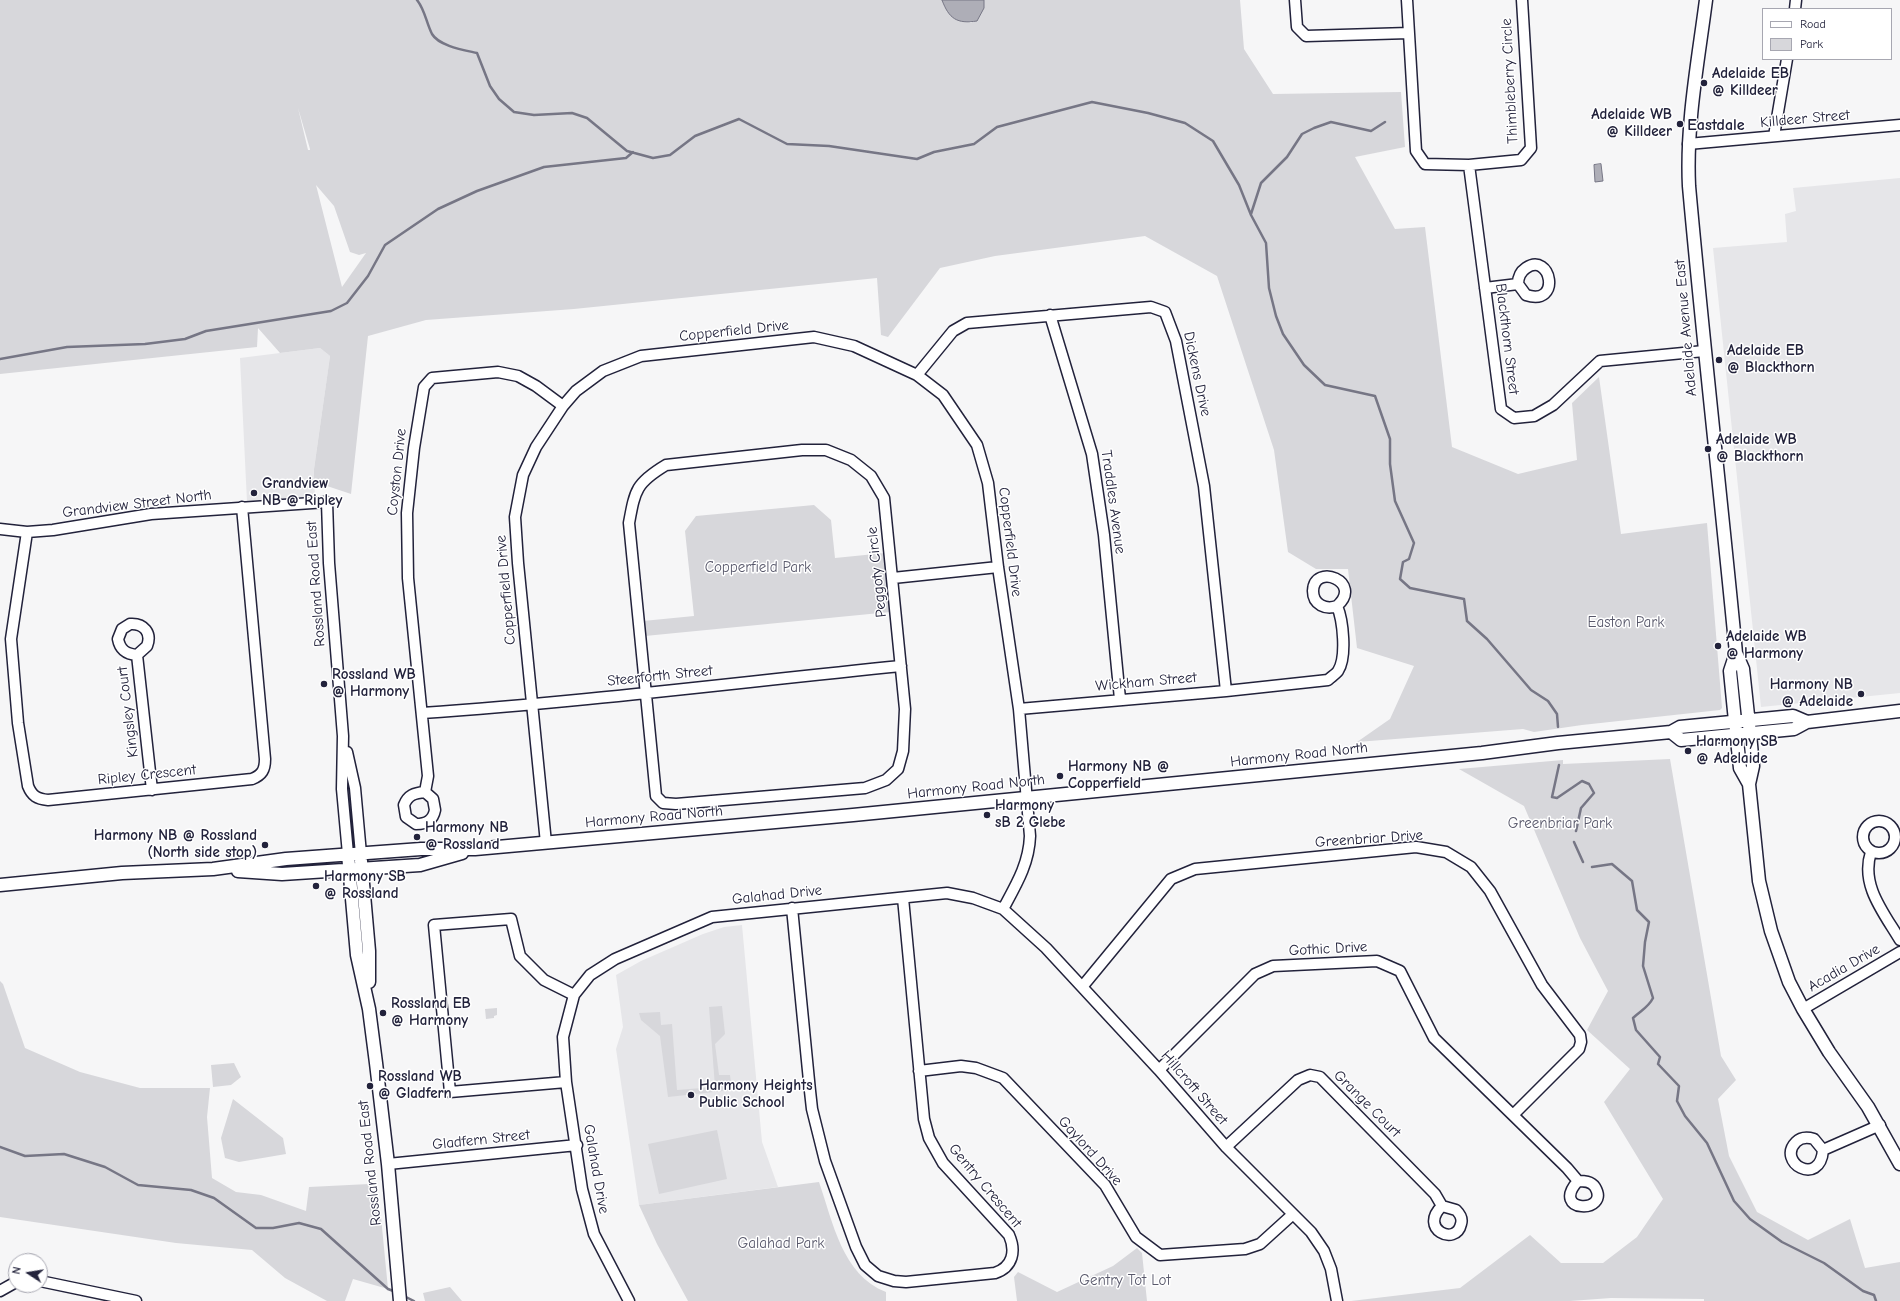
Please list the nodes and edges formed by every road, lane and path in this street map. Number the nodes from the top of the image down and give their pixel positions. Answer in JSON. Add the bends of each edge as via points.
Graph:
{"nodes":[{"id":1,"x":1296,"y":0,"type":"edge"},
{"id":2,"x":1407,"y":0,"type":"edge"},
{"id":3,"x":1522,"y":0,"type":"edge"},
{"id":4,"x":1706,"y":0,"type":"edge"},
{"id":5,"x":1409,"y":32,"type":"junction"},
{"id":6,"x":1787,"y":60,"type":"edge"},
{"id":7,"x":1900,"y":125,"type":"edge"},
{"id":8,"x":1774,"y":136,"type":"junction"},
{"id":9,"x":1688,"y":144,"type":"junction"},
{"id":10,"x":1469,"y":165,"type":"junction"},
{"id":11,"x":1518,"y":284,"type":"dead end"},
{"id":12,"x":1485,"y":288,"type":"junction"},
{"id":13,"x":1050,"y":315,"type":"junction"},
{"id":14,"x":1704,"y":351,"type":"junction"},
{"id":15,"x":917,"y":375,"type":"junction"},
{"id":16,"x":563,"y":406,"type":"junction"},
{"id":17,"x":327,"y":502,"type":"joint"},
{"id":18,"x":242,"y":507,"type":"junction"},
{"id":19,"x":0,"y":529,"type":"edge"},
{"id":20,"x":26,"y":532,"type":"junction"},
{"id":21,"x":998,"y":567,"type":"junction"},
{"id":22,"x":893,"y":578,"type":"junction"},
{"id":23,"x":1337,"y":606,"type":"dead end"},
{"id":24,"x":1736,"y":653,"type":"junction"},
{"id":25,"x":137,"y":654,"type":"dead end"},
{"id":26,"x":901,"y":666,"type":"junction"},
{"id":27,"x":1226,"y":691,"type":"junction"},
{"id":28,"x":646,"y":692,"type":"junction"},
{"id":29,"x":1120,"y":699,"type":"junction"},
{"id":30,"x":531,"y":706,"type":"junction"},
{"id":31,"x":1019,"y":709,"type":"junction"},
{"id":32,"x":1900,"y":711,"type":"edge"},
{"id":33,"x":422,"y":713,"type":"junction"},
{"id":34,"x":1749,"y":720,"type":"junction"},
{"id":35,"x":1735,"y":721,"type":"junction"},
{"id":36,"x":1807,"y":722,"type":"junction"},
{"id":37,"x":1671,"y":732,"type":"junction"},
{"id":38,"x":1750,"y":734,"type":"junction"},
{"id":39,"x":1737,"y":735,"type":"junction"},
{"id":40,"x":343,"y":736,"type":"junction"},
{"id":41,"x":1749,"y":784,"type":"junction"},
{"id":42,"x":152,"y":790,"type":"junction"},
{"id":43,"x":425,"y":792,"type":"dead end"},
{"id":44,"x":1027,"y":797,"type":"junction"},
{"id":45,"x":546,"y":843,"type":"junction"},
{"id":46,"x":475,"y":849,"type":"junction"},
{"id":47,"x":1871,"y":852,"type":"dead end"},
{"id":48,"x":348,"y":854,"type":"junction"},
{"id":49,"x":361,"y":854,"type":"junction"},
{"id":50,"x":213,"y":869,"type":"junction"},
{"id":51,"x":362,"y":869,"type":"junction"},
{"id":52,"x":349,"y":870,"type":"junction"},
{"id":53,"x":0,"y":885,"type":"edge"},
{"id":54,"x":903,"y":898,"type":"junction"},
{"id":55,"x":792,"y":908,"type":"junction"},
{"id":56,"x":1003,"y":909,"type":"junction"},
{"id":57,"x":1900,"y":940,"type":"edge"},
{"id":58,"x":1900,"y":952,"type":"edge"},
{"id":59,"x":1082,"y":987,"type":"junction"},
{"id":60,"x":574,"y":995,"type":"junction"},
{"id":61,"x":369,"y":1009,"type":"junction"},
{"id":62,"x":1802,"y":1009,"type":"junction"},
{"id":63,"x":1160,"y":1070,"type":"junction"},
{"id":64,"x":919,"y":1071,"type":"junction"},
{"id":65,"x":566,"y":1082,"type":"junction"},
{"id":66,"x":1514,"y":1114,"type":"junction"},
{"id":67,"x":1880,"y":1126,"type":"junction"},
{"id":68,"x":577,"y":1145,"type":"junction"},
{"id":69,"x":1226,"y":1147,"type":"junction"},
{"id":70,"x":1824,"y":1150,"type":"dead end"},
{"id":71,"x":388,"y":1164,"type":"junction"},
{"id":72,"x":1900,"y":1164,"type":"edge"},
{"id":73,"x":1578,"y":1181,"type":"dead end"},
{"id":74,"x":1442,"y":1206,"type":"dead end"},
{"id":75,"x":1292,"y":1215,"type":"junction"},
{"id":76,"x":48,"y":1283,"type":"edge"},
{"id":77,"x":136,"y":1301,"type":"edge"},
{"id":78,"x":400,"y":1301,"type":"edge"},
{"id":79,"x":629,"y":1301,"type":"edge"},
{"id":80,"x":1337,"y":1301,"type":"edge"}],
"edges":[{"from":1,"to":5,"type":"street","via":[[1297,27],[1306,36]]},
{"from":2,"to":5,"type":"street","name":"Thimbleberry Circle"},
{"from":3,"to":10,"type":"street","name":"Thimbleberry Circle","via":[[1531,148],[1521,160]]},
{"from":4,"to":9,"type":"main road","name":"Adelaide Avenue East"},
{"from":5,"to":10,"type":"street","name":"Thimbleberry Circle","via":[[1416,151],[1425,164]]},
{"from":6,"to":8,"type":"street"},
{"from":7,"to":8,"type":"street","name":"Killdeer Street"},
{"from":8,"to":9,"type":"street","name":"Killdeer Street"},
{"from":9,"to":14,"type":"main road","name":"Adelaide Avenue East","via":[[1689,186]]},
{"from":10,"to":12,"type":"street","name":"Blackthorn Street"},
{"from":11,"to":12,"type":"street"},
{"from":12,"to":14,"type":"street","name":"Blackthorn Street","via":[[1501,409],[1514,418],[1534,416],[1553,405],[1600,361]]},
{"from":13,"to":15,"type":"street","name":"Dickens Drive","via":[[967,323],[953,332]]},
{"from":13,"to":27,"type":"street","name":"Dickens Drive","via":[[1151,307],[1164,312],[1176,341],[1204,486]]},
{"from":13,"to":29,"type":"street","name":"Traddles Avenue","via":[[1092,454],[1104,535]]},
{"from":14,"to":24,"type":"main road","name":"Adelaide Avenue East"},
{"from":15,"to":16,"type":"street","name":"Copperfield Drive","via":[[854,346],[814,337],[641,356],[603,371],[576,391]]},
{"from":15,"to":21,"type":"street","name":"Copperfield Drive","via":[[944,395],[977,445],[988,483]]},
{"from":16,"to":30,"type":"street","name":"Copperfield Drive","via":[[536,447],[523,475],[515,517]]},
{"from":16,"to":33,"type":"street","name":"Coyston Drive","via":[[524,379],[498,372],[432,378],[424,387],[407,513],[408,578]]},
{"from":17,"to":18,"type":"street","name":"Grandview Street North"},
{"from":17,"to":40,"type":"street","name":"Rossland Road East","via":[[328,563]]},
{"from":18,"to":20,"type":"street","name":"Grandview Street North","via":[[151,514]]},
{"from":18,"to":42,"type":"street","name":"Ripley Crescent","via":[[265,766],[258,776],[252,779]]},
{"from":19,"to":20,"type":"street","name":"Grandview Street North"},
{"from":20,"to":42,"type":"street","name":"Ripley Crescent","via":[[11,638],[18,723],[28,786],[32,795],[48,800]]},
{"from":21,"to":22,"type":"street"},
{"from":21,"to":31,"type":"street","name":"Copperfield Drive"},
{"from":22,"to":26,"type":"street","name":"Peggoty Circle"},
{"from":22,"to":28,"type":"street","name":"Peggoty Circle","via":[[884,498],[871,476],[851,460],[826,450],[802,450],[666,465],[648,476],[634,494],[629,523]]},
{"from":23,"to":27,"type":"street","name":"Wickham Street","via":[[1341,616],[1343,655],[1338,672],[1328,680]]},
{"from":24,"to":34,"type":"main road","name":"Adelaide Avenue East","via":[[1743,669]]},
{"from":24,"to":35,"type":"main road","name":"Adelaide Avenue East","via":[[1730,671]]},
{"from":25,"to":42,"type":"street","name":"Kingsley Court"},
{"from":26,"to":28,"type":"street","name":"Steerforth Street"},
{"from":26,"to":28,"type":"street","name":"Peggoty Circle","via":[[906,709],[903,750],[898,769],[886,780],[865,788],[663,803],[656,796]]},
{"from":27,"to":29,"type":"street","name":"Wickham Street"},
{"from":28,"to":30,"type":"street","name":"Steerforth Street"},
{"from":29,"to":31,"type":"street","name":"Wickham Street"},
{"from":30,"to":33,"type":"street","name":"Steerforth Street"},
{"from":30,"to":45,"type":"street","name":"Copperfield Drive"},
{"from":31,"to":44,"type":"street","name":"Copperfield Drive"},
{"from":32,"to":36,"type":"main road","name":"Harmony Road North"},
{"from":33,"to":43,"type":"street","name":"Coyston Drive","via":[[428,776]]},
{"from":34,"to":35,"type":"main road","name":"Harmony Road North"},
{"from":34,"to":36,"type":"main road","name":"Harmony Road North","via":[[1793,716]]},
{"from":34,"to":38,"type":"main road","name":"Adelaide Avenue East"},
{"from":35,"to":37,"type":"main road","name":"Harmony Road North","via":[[1680,727]]},
{"from":35,"to":39,"type":"main road","name":"Adelaide Avenue East"},
{"from":36,"to":38,"type":"main road","name":"Harmony Road North","via":[[1794,729]]},
{"from":37,"to":39,"type":"main road","name":"Harmony Road North","via":[[1681,740]]},
{"from":37,"to":44,"type":"main road","name":"Harmony Road North","via":[[1475,754]]},
{"from":38,"to":39,"type":"main road","name":"Harmony Road North"},
{"from":38,"to":41,"type":"main road","name":"Adelaide Avenue East","via":[[1753,766]]},
{"from":39,"to":41,"type":"main road","name":"Adelaide Avenue East","via":[[1740,768]]},
{"from":40,"to":48,"type":"street","name":"Rossland Road East","via":[[342,789]]},
{"from":40,"to":49,"type":"street","name":"Rossland Road East","via":[[355,788]]},
{"from":41,"to":62,"type":"main road","name":"Adelaide Avenue East","via":[[1764,906],[1779,956]]},
{"from":44,"to":45,"type":"main road","name":"Harmony Road North"},
{"from":44,"to":56,"type":"street","name":"Copperfield Drive","via":[[1030,850],[1021,876]]},
{"from":45,"to":46,"type":"main road","name":"Harmony Road North"},
{"from":46,"to":49,"type":"main road","name":"Harmony Road North","via":[[422,849]]},
{"from":46,"to":51,"type":"main road","name":"Harmony Road North","via":[[420,865]]},
{"from":47,"to":57,"type":"street","via":[[1868,873],[1873,894]]},
{"from":48,"to":49,"type":"main road","name":"Harmony Road North"},
{"from":48,"to":50,"type":"main road","name":"Harmony Road North"},
{"from":48,"to":52,"type":"main road","name":"Rossland Road East"},
{"from":49,"to":51,"type":"main road"},
{"from":50,"to":52,"type":"main road","name":"Harmony Road North","via":[[282,874]]},
{"from":50,"to":53,"type":"main road","name":"Harmony Road North","via":[[122,873]]},
{"from":51,"to":52,"type":"main road","name":"Harmony Road North"},
{"from":51,"to":61,"type":"main road","via":[[369,951]]},
{"from":52,"to":61,"type":"main road","name":"Rossland Road East","via":[[358,955]]},
{"from":54,"to":55,"type":"street","name":"Galahad Drive"},
{"from":54,"to":56,"type":"street","name":"Galahad Drive","via":[[947,893],[973,898]]},
{"from":54,"to":64,"type":"street","name":"Gentry Crescent"},
{"from":55,"to":60,"type":"street","name":"Galahad Drive","via":[[712,917],[615,959],[590,976]]},
{"from":55,"to":64,"type":"street","name":"Gentry Crescent","via":[[812,1109],[825,1161],[859,1256],[878,1276],[894,1281],[995,1274],[1003,1271],[1009,1266],[1012,1258],[1013,1242],[942,1163],[929,1138],[924,1119]]},
{"from":56,"to":59,"type":"street","name":"Hillcroft Street","via":[[1031,933]]},
{"from":58,"to":62,"type":"street","name":"Acadia Drive"},
{"from":59,"to":63,"type":"street","name":"Hillcroft Street"},
{"from":59,"to":66,"type":"street","name":"Greenbriar Drive","via":[[1171,879],[1195,869],[1416,847],[1446,852],[1471,867],[1490,891],[1542,985],[1580,1035],[1579,1049]]},
{"from":60,"to":65,"type":"street","name":"Galahad Drive","via":[[562,1037]]},
{"from":60,"to":65,"type":"street","via":[[544,980],[520,956],[511,920],[434,925],[450,1092]]},
{"from":61,"to":71,"type":"main road","name":"Rossland Road East"},
{"from":62,"to":67,"type":"main road","name":"Adelaide Avenue East"},
{"from":63,"to":66,"type":"street","name":"Gothic Drive","via":[[1255,974],[1273,966],[1377,961],[1400,971],[1434,1038]]},
{"from":63,"to":69,"type":"street","name":"Hillcroft Street"},
{"from":64,"to":75,"type":"street","name":"Gaylord Drive","via":[[961,1066],[976,1068],[1003,1078],[1105,1185],[1136,1237],[1160,1255],[1245,1249],[1260,1244]]},
{"from":65,"to":68,"type":"street","name":"Galahad Drive"},
{"from":66,"to":73,"type":"street","name":"Gothic Drive"},
{"from":67,"to":70,"type":"street"},
{"from":67,"to":72,"type":"main road","name":"Adelaide Avenue East"},
{"from":68,"to":71,"type":"street","name":"Gladfern Street"},
{"from":68,"to":79,"type":"street","name":"Galahad Drive","via":[[582,1189],[594,1234]]},
{"from":69,"to":74,"type":"street","name":"Grange Court","via":[[1298,1080],[1310,1075],[1320,1077],[1435,1194]]},
{"from":69,"to":75,"type":"street","name":"Hillcroft Street"},
{"from":71,"to":78,"type":"main road","name":"Rossland Road East"},
{"from":75,"to":80,"type":"street","name":"Hillcroft Street","via":[[1311,1232],[1324,1251],[1332,1269]]},
{"from":76,"to":77,"type":"street"}]}
